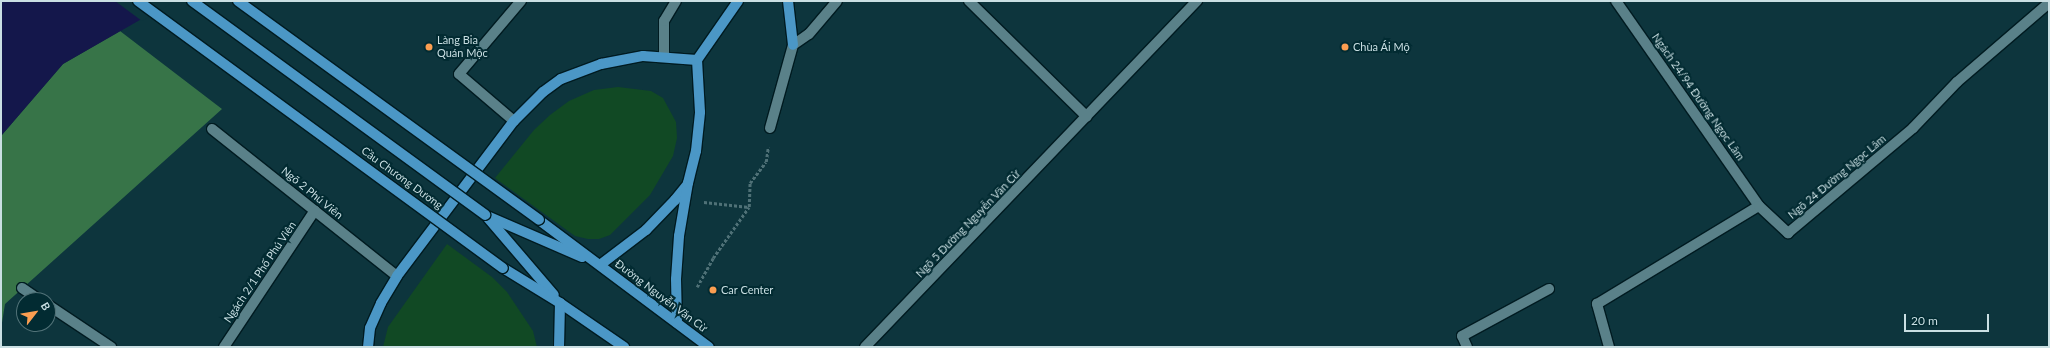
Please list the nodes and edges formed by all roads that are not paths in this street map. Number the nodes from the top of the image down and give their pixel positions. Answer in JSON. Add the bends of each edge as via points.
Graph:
{"nodes":[{"id":1,"x":138,"y":1,"type":"edge"},
{"id":2,"x":192,"y":1,"type":"edge"},
{"id":3,"x":238,"y":1,"type":"edge"},
{"id":4,"x":521,"y":1,"type":"edge"},
{"id":5,"x":676,"y":1,"type":"edge"},
{"id":6,"x":738,"y":1,"type":"edge"},
{"id":7,"x":788,"y":1,"type":"edge"},
{"id":8,"x":837,"y":1,"type":"edge"},
{"id":9,"x":969,"y":1,"type":"edge"},
{"id":10,"x":1197,"y":1,"type":"edge"},
{"id":11,"x":1616,"y":1,"type":"edge"},
{"id":12,"x":2049,"y":3,"type":"edge"},
{"id":13,"x":793,"y":45,"type":"junction"},
{"id":14,"x":664,"y":57,"type":"junction"},
{"id":15,"x":697,"y":60,"type":"junction"},
{"id":16,"x":1087,"y":117,"type":"junction"},
{"id":17,"x":514,"y":122,"type":"junction"},
{"id":18,"x":770,"y":128,"type":"road end"},
{"id":19,"x":212,"y":129,"type":"dead end"},
{"id":20,"x":688,"y":184,"type":"junction"},
{"id":21,"x":1759,"y":206,"type":"junction"},
{"id":22,"x":315,"y":210,"type":"junction"},
{"id":23,"x":485,"y":215,"type":"junction"},
{"id":24,"x":600,"y":265,"type":"junction"},
{"id":25,"x":397,"y":276,"type":"junction"},
{"id":26,"x":22,"y":288,"type":"dead end"},
{"id":27,"x":1549,"y":289,"type":"dead end"},
{"id":28,"x":28,"y":292,"type":"edge"},
{"id":29,"x":560,"y":303,"type":"junction"},
{"id":30,"x":56,"y":310,"type":"edge"},
{"id":31,"x":677,"y":323,"type":"junction"},
{"id":32,"x":110,"y":347,"type":"edge"},
{"id":33,"x":224,"y":347,"type":"edge"},
{"id":34,"x":368,"y":347,"type":"edge"},
{"id":35,"x":559,"y":347,"type":"edge"},
{"id":36,"x":624,"y":347,"type":"edge"},
{"id":37,"x":709,"y":347,"type":"edge"},
{"id":38,"x":865,"y":347,"type":"edge"},
{"id":39,"x":1467,"y":347,"type":"edge"},
{"id":40,"x":1609,"y":347,"type":"edge"}],
"edges":[{"from":1,"to":29,"type":"main road","name":"Cầu Chương Dương","bridge":true,"via":[[503,268]]},
{"from":2,"to":23,"type":"main road","name":"Cầu Chương Dương","bridge":true},
{"from":3,"to":24,"type":"main road","bridge":true},
{"from":4,"to":17,"type":"street","via":[[459,74]]},
{"from":5,"to":14,"type":"street","via":[[664,21]]},
{"from":6,"to":15,"type":"main road"},
{"from":7,"to":13,"type":"main road"},
{"from":8,"to":13,"type":"street","via":[[809,34]]},
{"from":9,"to":16,"type":"street"},
{"from":10,"to":16,"type":"street","name":"Ngõ 5 Đường Nguyễn Văn Cừ"},
{"from":11,"to":21,"type":"street","name":"Ngách 24/94 Đường Ngọc Lâm"},
{"from":12,"to":21,"type":"street","name":"Ngõ 24 Đường Ngọc Lâm","via":[[1957,82],[1913,128],[1788,233]]},
{"from":13,"to":18,"type":"street"},
{"from":14,"to":15,"type":"main road"},
{"from":14,"to":17,"type":"main road","via":[[622,59],[561,79],[543,92]]},
{"from":15,"to":20,"type":"main road","via":[[699,120],[696,151]]},
{"from":16,"to":38,"type":"street","name":"Ngõ 5 Đường Nguyễn Văn Cừ"},
{"from":17,"to":25,"type":"main road"},
{"from":19,"to":22,"type":"street","name":"Ngõ 2 Phú Viên"},
{"from":20,"to":24,"type":"main road","via":[[646,230]]},
{"from":20,"to":31,"type":"main road","via":[[677,257]]},
{"from":21,"to":40,"type":"street","via":[[1597,304]]},
{"from":22,"to":25,"type":"street","name":"Ngõ 2 Phú Viên"},
{"from":22,"to":33,"type":"street","name":"Ngách 2/1 Phố Phú Viên"},
{"from":23,"to":24,"type":"main road","name":"Cầu Chương Dương"},
{"from":23,"to":29,"type":"main road","name":"Cầu Chương Dương"},
{"from":24,"to":31,"type":"main road","name":"Đường Nguyễn Văn Cừ"},
{"from":25,"to":34,"type":"main road","via":[[370,328]]},
{"from":26,"to":28,"type":"street"},
{"from":27,"to":39,"type":"street","via":[[1462,336]]},
{"from":29,"to":35,"type":"main road"},
{"from":29,"to":36,"type":"main road"},
{"from":30,"to":32,"type":"street"},
{"from":31,"to":37,"type":"main road","name":"Đường Nguyễn Văn Cừ"}]}
